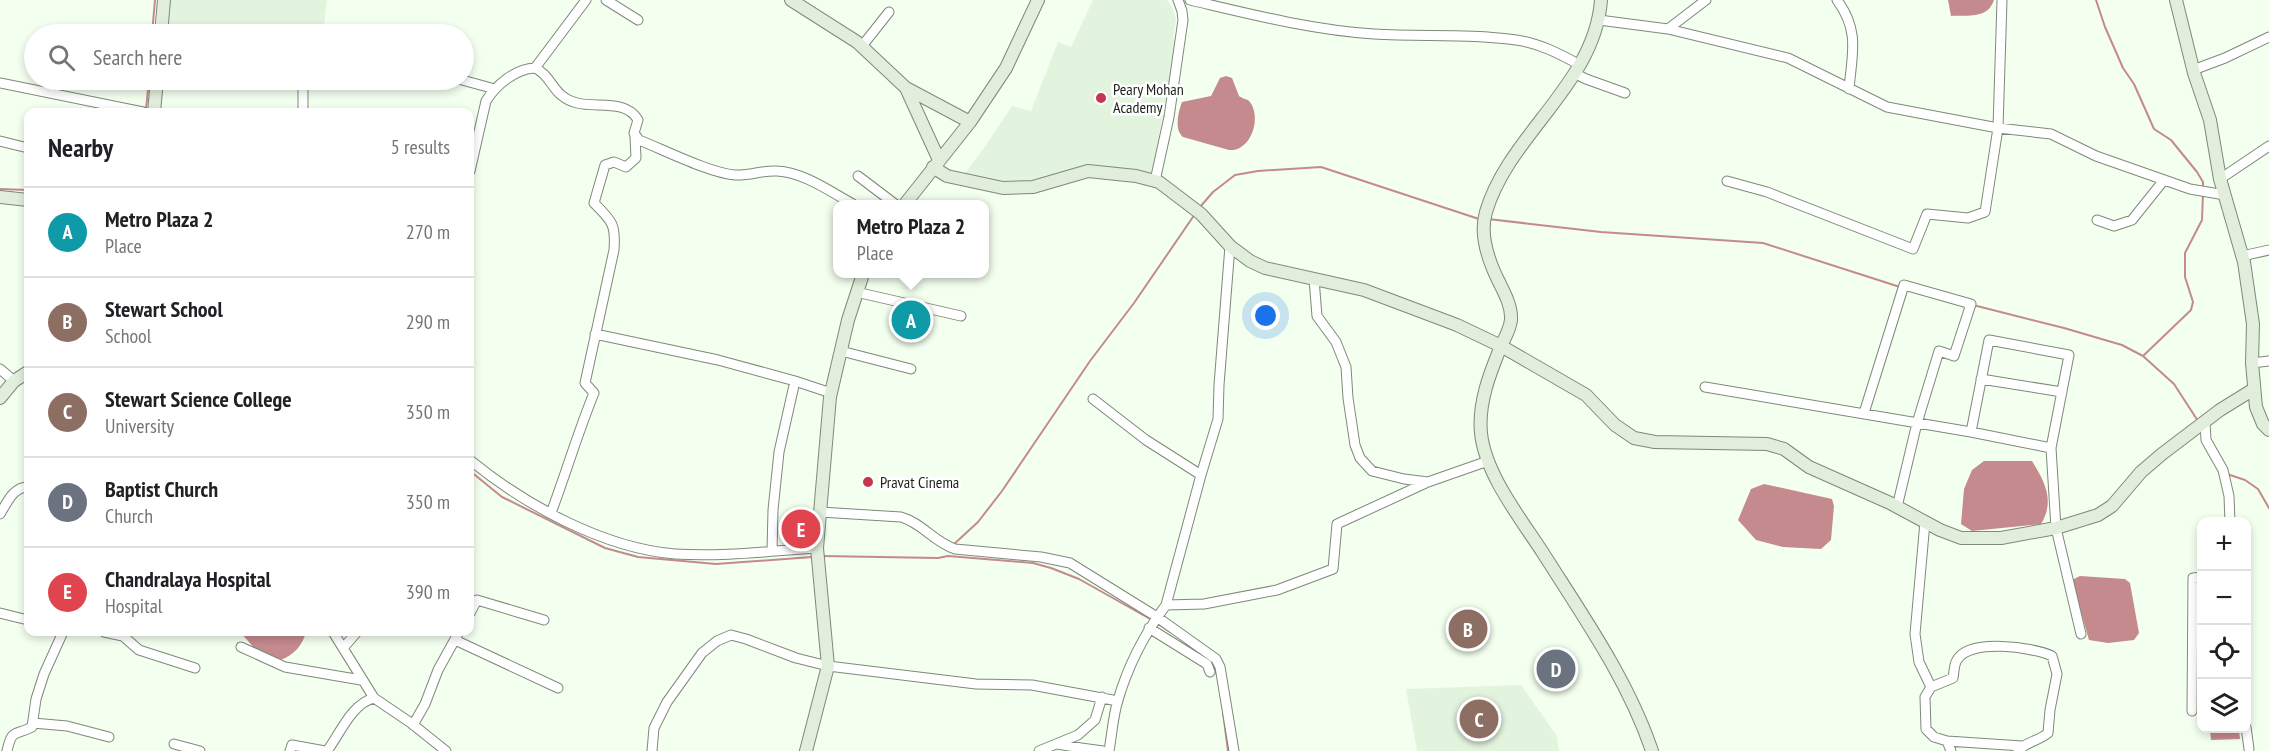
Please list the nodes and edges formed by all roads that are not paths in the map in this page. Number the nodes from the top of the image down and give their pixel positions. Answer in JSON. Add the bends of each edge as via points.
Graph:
{"nodes":[{"id":1,"x":164,"y":0,"type":"edge"},
{"id":2,"x":586,"y":0,"type":"edge"},
{"id":3,"x":606,"y":0,"type":"edge"},
{"id":4,"x":791,"y":0,"type":"edge"},
{"id":5,"x":1038,"y":0,"type":"edge"},
{"id":6,"x":1178,"y":0,"type":"edge"},
{"id":7,"x":1190,"y":0,"type":"edge"},
{"id":8,"x":1601,"y":0,"type":"edge"},
{"id":9,"x":1706,"y":0,"type":"edge"},
{"id":10,"x":1837,"y":0,"type":"edge"},
{"id":11,"x":2002,"y":0,"type":"edge"},
{"id":12,"x":2176,"y":0,"type":"edge"},
{"id":13,"x":889,"y":12,"type":"dead end"},
{"id":14,"x":638,"y":20,"type":"dead end"},
{"id":15,"x":1599,"y":20,"type":"junction"},
{"id":16,"x":162,"y":24,"type":"edge"},
{"id":17,"x":1668,"y":28,"type":"junction"},
{"id":18,"x":2269,"y":37,"type":"edge"},
{"id":19,"x":862,"y":46,"type":"junction"},
{"id":20,"x":535,"y":68,"type":"junction"},
{"id":21,"x":1577,"y":69,"type":"junction"},
{"id":22,"x":2193,"y":70,"type":"junction"},
{"id":23,"x":0,"y":83,"type":"edge"},
{"id":24,"x":474,"y":83,"type":"edge"},
{"id":25,"x":24,"y":88,"type":"edge"},
{"id":26,"x":906,"y":88,"type":"junction"},
{"id":27,"x":495,"y":89,"type":"junction"},
{"id":28,"x":1849,"y":89,"type":"junction"},
{"id":29,"x":35,"y":90,"type":"edge"},
{"id":30,"x":156,"y":90,"type":"edge"},
{"id":31,"x":303,"y":90,"type":"edge"},
{"id":32,"x":1625,"y":93,"type":"dead end"},
{"id":33,"x":123,"y":108,"type":"edge"},
{"id":34,"x":154,"y":108,"type":"edge"},
{"id":35,"x":303,"y":108,"type":"edge"},
{"id":36,"x":970,"y":122,"type":"junction"},
{"id":37,"x":1998,"y":128,"type":"junction"},
{"id":38,"x":635,"y":137,"type":"junction"},
{"id":39,"x":0,"y":141,"type":"edge"},
{"id":40,"x":2269,"y":146,"type":"edge"},
{"id":41,"x":24,"y":147,"type":"edge"},
{"id":42,"x":474,"y":154,"type":"edge"},
{"id":43,"x":936,"y":163,"type":"junction"},
{"id":44,"x":858,"y":176,"type":"dead end"},
{"id":45,"x":2220,"y":179,"type":"junction"},
{"id":46,"x":2164,"y":180,"type":"junction"},
{"id":47,"x":1155,"y":181,"type":"junction"},
{"id":48,"x":1727,"y":181,"type":"dead end"},
{"id":49,"x":2225,"y":195,"type":"junction"},
{"id":50,"x":0,"y":197,"type":"edge"},
{"id":51,"x":24,"y":200,"type":"edge"},
{"id":52,"x":845,"y":200,"type":"edge"},
{"id":53,"x":890,"y":200,"type":"edge"},
{"id":54,"x":908,"y":200,"type":"edge"},
{"id":55,"x":2097,"y":220,"type":"dead end"},
{"id":56,"x":1230,"y":246,"type":"junction"},
{"id":57,"x":2269,"y":250,"type":"edge"},
{"id":58,"x":2242,"y":256,"type":"junction"},
{"id":59,"x":861,"y":278,"type":"edge"},
{"id":60,"x":1314,"y":279,"type":"junction"},
{"id":61,"x":856,"y":292,"type":"junction"},
{"id":62,"x":961,"y":316,"type":"dead end"},
{"id":63,"x":595,"y":334,"type":"junction"},
{"id":64,"x":1501,"y":346,"type":"junction"},
{"id":65,"x":841,"y":351,"type":"junction"},
{"id":66,"x":2269,"y":361,"type":"edge"},
{"id":67,"x":2252,"y":363,"type":"junction"},
{"id":68,"x":0,"y":369,"type":"edge"},
{"id":69,"x":911,"y":369,"type":"dead end"},
{"id":70,"x":24,"y":375,"type":"edge"},
{"id":71,"x":1981,"y":379,"type":"junction"},
{"id":72,"x":14,"y":381,"type":"junction"},
{"id":73,"x":795,"y":381,"type":"junction"},
{"id":74,"x":1705,"y":387,"type":"dead end"},
{"id":75,"x":2254,"y":389,"type":"junction"},
{"id":76,"x":2062,"y":392,"type":"junction"},
{"id":77,"x":831,"y":393,"type":"junction"},
{"id":78,"x":0,"y":398,"type":"edge"},
{"id":79,"x":1093,"y":399,"type":"dead end"},
{"id":80,"x":1864,"y":413,"type":"junction"},
{"id":81,"x":2205,"y":422,"type":"junction"},
{"id":82,"x":1917,"y":423,"type":"junction"},
{"id":83,"x":2269,"y":430,"type":"edge"},
{"id":84,"x":1971,"y":432,"type":"junction"},
{"id":85,"x":2051,"y":448,"type":"junction"},
{"id":86,"x":1488,"y":461,"type":"junction"},
{"id":87,"x":474,"y":463,"type":"edge"},
{"id":88,"x":1201,"y":475,"type":"junction"},
{"id":89,"x":1428,"y":482,"type":"junction"},
{"id":90,"x":24,"y":487,"type":"edge"},
{"id":91,"x":1897,"y":507,"type":"junction"},
{"id":92,"x":551,"y":513,"type":"junction"},
{"id":93,"x":820,"y":513,"type":"junction"},
{"id":94,"x":0,"y":514,"type":"edge"},
{"id":95,"x":2230,"y":517,"type":"edge"},
{"id":96,"x":1925,"y":522,"type":"junction"},
{"id":97,"x":2056,"y":528,"type":"junction"},
{"id":98,"x":772,"y":551,"type":"junction"},
{"id":99,"x":817,"y":551,"type":"junction"},
{"id":100,"x":2197,"y":578,"type":"edge"},
{"id":101,"x":1166,"y":605,"type":"junction"},
{"id":102,"x":474,"y":606,"type":"edge"},
{"id":103,"x":0,"y":613,"type":"edge"},
{"id":104,"x":1157,"y":617,"type":"junction"},
{"id":105,"x":24,"y":619,"type":"edge"},
{"id":106,"x":544,"y":620,"type":"dead end"},
{"id":107,"x":1149,"y":628,"type":"junction"},
{"id":108,"x":2081,"y":634,"type":"dead end"},
{"id":109,"x":61,"y":636,"type":"edge"},
{"id":110,"x":123,"y":636,"type":"edge"},
{"id":111,"x":336,"y":636,"type":"edge"},
{"id":112,"x":354,"y":636,"type":"edge"},
{"id":113,"x":457,"y":636,"type":"edge"},
{"id":114,"x":241,"y":647,"type":"dead end"},
{"id":115,"x":344,"y":647,"type":"junction"},
{"id":116,"x":828,"y":666,"type":"junction"},
{"id":117,"x":195,"y":668,"type":"dead end"},
{"id":118,"x":1210,"y":672,"type":"dead end"},
{"id":119,"x":362,"y":680,"type":"junction"},
{"id":120,"x":1931,"y":687,"type":"junction"},
{"id":121,"x":558,"y":688,"type":"dead end"},
{"id":122,"x":1102,"y":697,"type":"junction"},
{"id":123,"x":374,"y":698,"type":"junction"},
{"id":124,"x":1118,"y":701,"type":"junction"},
{"id":125,"x":2192,"y":711,"type":"dead end"},
{"id":126,"x":33,"y":723,"type":"junction"},
{"id":127,"x":413,"y":725,"type":"junction"},
{"id":128,"x":2248,"y":733,"type":"edge"},
{"id":129,"x":109,"y":737,"type":"dead end"},
{"id":130,"x":1947,"y":741,"type":"junction"},
{"id":131,"x":174,"y":744,"type":"dead end"},
{"id":132,"x":1055,"y":744,"type":"junction"},
{"id":133,"x":2020,"y":748,"type":"edge"},
{"id":134,"x":2249,"y":749,"type":"dead end"},
{"id":135,"x":1081,"y":750,"type":"edge"},
{"id":136,"x":7,"y":751,"type":"edge"},
{"id":137,"x":200,"y":751,"type":"edge"},
{"id":138,"x":290,"y":751,"type":"edge"},
{"id":139,"x":326,"y":751,"type":"edge"},
{"id":140,"x":446,"y":751,"type":"edge"},
{"id":141,"x":652,"y":751,"type":"edge"},
{"id":142,"x":806,"y":751,"type":"edge"},
{"id":143,"x":1039,"y":751,"type":"edge"},
{"id":144,"x":1103,"y":751,"type":"edge"},
{"id":145,"x":1109,"y":751,"type":"edge"},
{"id":146,"x":1234,"y":751,"type":"edge"},
{"id":147,"x":1652,"y":751,"type":"edge"},
{"id":148,"x":1951,"y":751,"type":"edge"}],
"edges":[{"from":1,"to":16,"type":"street"},
{"from":2,"to":20,"type":"street"},
{"from":3,"to":14,"type":"street"},
{"from":4,"to":19,"type":"street"},
{"from":5,"to":36,"type":"street","via":[[1006,68]]},
{"from":6,"to":47,"type":"street","via":[[1183,20]]},
{"from":7,"to":21,"type":"street","via":[[1340,30],[1518,40],[1549,49]]},
{"from":8,"to":15,"type":"street"},
{"from":9,"to":17,"type":"street"},
{"from":10,"to":28,"type":"street","via":[[1851,23]]},
{"from":11,"to":37,"type":"street"},
{"from":12,"to":22,"type":"street"},
{"from":13,"to":19,"type":"street"},
{"from":15,"to":17,"type":"street"},
{"from":15,"to":21,"type":"street"},
{"from":17,"to":28,"type":"street","via":[[1788,58]]},
{"from":18,"to":22,"type":"street"},
{"from":19,"to":26,"type":"street"},
{"from":20,"to":27,"type":"street","via":[[519,72]]},
{"from":20,"to":38,"type":"street","via":[[566,99],[622,107],[635,114]]},
{"from":21,"to":32,"type":"street","via":[[1586,80]]},
{"from":21,"to":64,"type":"street","via":[[1513,156],[1486,212],[1484,227],[1490,259],[1510,310],[1511,321]]},
{"from":22,"to":45,"type":"street","via":[[2210,120]]},
{"from":23,"to":25,"type":"street"},
{"from":24,"to":27,"type":"street"},
{"from":26,"to":36,"type":"street"},
{"from":26,"to":43,"type":"street"},
{"from":27,"to":42,"type":"street","via":[[486,101]]},
{"from":28,"to":37,"type":"street","via":[[1887,107]]},
{"from":29,"to":33,"type":"street"},
{"from":30,"to":34,"type":"street"},
{"from":31,"to":35,"type":"street"},
{"from":36,"to":43,"type":"street"},
{"from":37,"to":46,"type":"street","via":[[2050,134],[2096,156]]},
{"from":37,"to":48,"type":"street","via":[[1985,212],[1968,218],[1927,214],[1913,249],[1767,192]]},
{"from":38,"to":52,"type":"street","via":[[736,175],[779,171],[798,176]]},
{"from":38,"to":63,"type":"street","via":[[636,158],[626,167],[614,162],[604,165],[594,203],[616,232]]},
{"from":39,"to":41,"type":"street"},
{"from":40,"to":45,"type":"street"},
{"from":43,"to":47,"type":"street","via":[[946,176],[1003,188],[1033,187],[1088,171]]},
{"from":43,"to":54,"type":"street"},
{"from":44,"to":53,"type":"street"},
{"from":45,"to":49,"type":"street"},
{"from":46,"to":49,"type":"street"},
{"from":46,"to":55,"type":"street","via":[[2132,220],[2114,226]]},
{"from":47,"to":56,"type":"street","via":[[1201,214]]},
{"from":49,"to":58,"type":"street"},
{"from":50,"to":51,"type":"street"},
{"from":56,"to":60,"type":"street","via":[[1265,268]]},
{"from":56,"to":88,"type":"street","via":[[1218,419]]},
{"from":57,"to":58,"type":"street"},
{"from":58,"to":67,"type":"street","via":[[2253,324]]},
{"from":59,"to":61,"type":"street"},
{"from":60,"to":64,"type":"street","via":[[1364,290]]},
{"from":60,"to":89,"type":"street","via":[[1317,316],[1336,342],[1346,367],[1360,458],[1372,471]]},
{"from":61,"to":62,"type":"street"},
{"from":61,"to":65,"type":"street"},
{"from":63,"to":73,"type":"street"},
{"from":63,"to":92,"type":"street","via":[[585,382],[594,393]]},
{"from":64,"to":86,"type":"street","via":[[1481,410],[1481,434]]},
{"from":64,"to":91,"type":"street","via":[[1586,395],[1634,438],[1655,442],[1767,444]]},
{"from":65,"to":69,"type":"street"},
{"from":65,"to":77,"type":"street"},
{"from":66,"to":67,"type":"street"},
{"from":67,"to":75,"type":"street"},
{"from":68,"to":72,"type":"street"},
{"from":70,"to":72,"type":"street"},
{"from":71,"to":76,"type":"street"},
{"from":71,"to":76,"type":"street","via":[[1989,340],[2069,355]]},
{"from":71,"to":84,"type":"street"},
{"from":72,"to":78,"type":"street"},
{"from":73,"to":77,"type":"street"},
{"from":73,"to":98,"type":"street","via":[[779,452]]},
{"from":74,"to":80,"type":"street"},
{"from":75,"to":81,"type":"street"},
{"from":75,"to":83,"type":"street","via":[[2256,407]]},
{"from":76,"to":85,"type":"street"},
{"from":77,"to":93,"type":"street"},
{"from":79,"to":88,"type":"street","via":[[1146,440]]},
{"from":80,"to":82,"type":"street"},
{"from":80,"to":82,"type":"street","via":[[1904,285],[1971,304],[1954,356],[1939,351]]},
{"from":81,"to":95,"type":"street","via":[[2206,440],[2223,470]]},
{"from":81,"to":97,"type":"street","via":[[2141,472],[2112,506],[2098,515]]},
{"from":82,"to":84,"type":"street"},
{"from":82,"to":91,"type":"street"},
{"from":84,"to":85,"type":"street"},
{"from":85,"to":97,"type":"street"},
{"from":86,"to":89,"type":"street"},
{"from":86,"to":147,"type":"street","via":[[1604,651],[1638,714]]},
{"from":87,"to":92,"type":"street","via":[[491,478]]},
{"from":88,"to":101,"type":"street"},
{"from":89,"to":101,"type":"street","via":[[1337,524],[1333,569],[1277,590],[1204,604]]},
{"from":90,"to":94,"type":"street","via":[[14,492]]},
{"from":91,"to":96,"type":"street"},
{"from":92,"to":98,"type":"street","via":[[602,537],[675,554]]},
{"from":93,"to":99,"type":"street"},
{"from":93,"to":104,"type":"street","via":[[901,517],[955,549],[1070,563]]},
{"from":96,"to":97,"type":"street","via":[[1961,538],[2001,538]]},
{"from":96,"to":120,"type":"street","via":[[1915,634],[1919,662]]},
{"from":97,"to":108,"type":"street"},
{"from":98,"to":99,"type":"street"},
{"from":99,"to":116,"type":"street"},
{"from":100,"to":125,"type":"street","via":[[2193,578]]},
{"from":101,"to":104,"type":"street"},
{"from":102,"to":106,"type":"street","via":[[477,600]]},
{"from":103,"to":105,"type":"street"},
{"from":104,"to":107,"type":"street"},
{"from":104,"to":146,"type":"street","via":[[1211,654],[1220,667]]},
{"from":107,"to":118,"type":"street","via":[[1207,664]]},
{"from":107,"to":124,"type":"street"},
{"from":109,"to":126,"type":"street","via":[[36,699]]},
{"from":110,"to":117,"type":"street","via":[[139,650]]},
{"from":111,"to":115,"type":"street"},
{"from":112,"to":115,"type":"street"},
{"from":113,"to":121,"type":"street"},
{"from":113,"to":127,"type":"street"},
{"from":114,"to":119,"type":"street","via":[[285,667]]},
{"from":115,"to":119,"type":"street"},
{"from":116,"to":122,"type":"street","via":[[965,683],[1032,685]]},
{"from":116,"to":141,"type":"street","via":[[731,635],[717,641],[702,653],[666,702],[654,728]]},
{"from":116,"to":142,"type":"street"},
{"from":119,"to":123,"type":"street"},
{"from":120,"to":130,"type":"street","via":[[1925,698],[1926,729]]},
{"from":120,"to":133,"type":"street","via":[[1953,678],[1957,660],[1965,651],[1986,646],[2052,656],[2057,674],[2049,733]]},
{"from":122,"to":124,"type":"street"},
{"from":122,"to":132,"type":"street","via":[[1095,720],[1078,735]]},
{"from":123,"to":127,"type":"street"},
{"from":123,"to":139,"type":"street","via":[[352,712]]},
{"from":124,"to":145,"type":"street"},
{"from":126,"to":129,"type":"street","via":[[67,726]]},
{"from":126,"to":136,"type":"street","via":[[33,727],[10,736]]},
{"from":127,"to":140,"type":"street"},
{"from":128,"to":134,"type":"street"},
{"from":130,"to":133,"type":"street"},
{"from":130,"to":148,"type":"street"},
{"from":131,"to":137,"type":"street"},
{"from":132,"to":135,"type":"street"},
{"from":132,"to":143,"type":"street"},
{"from":135,"to":144,"type":"street"},
{"from":138,"to":139,"type":"street","via":[[292,745]]}]}
